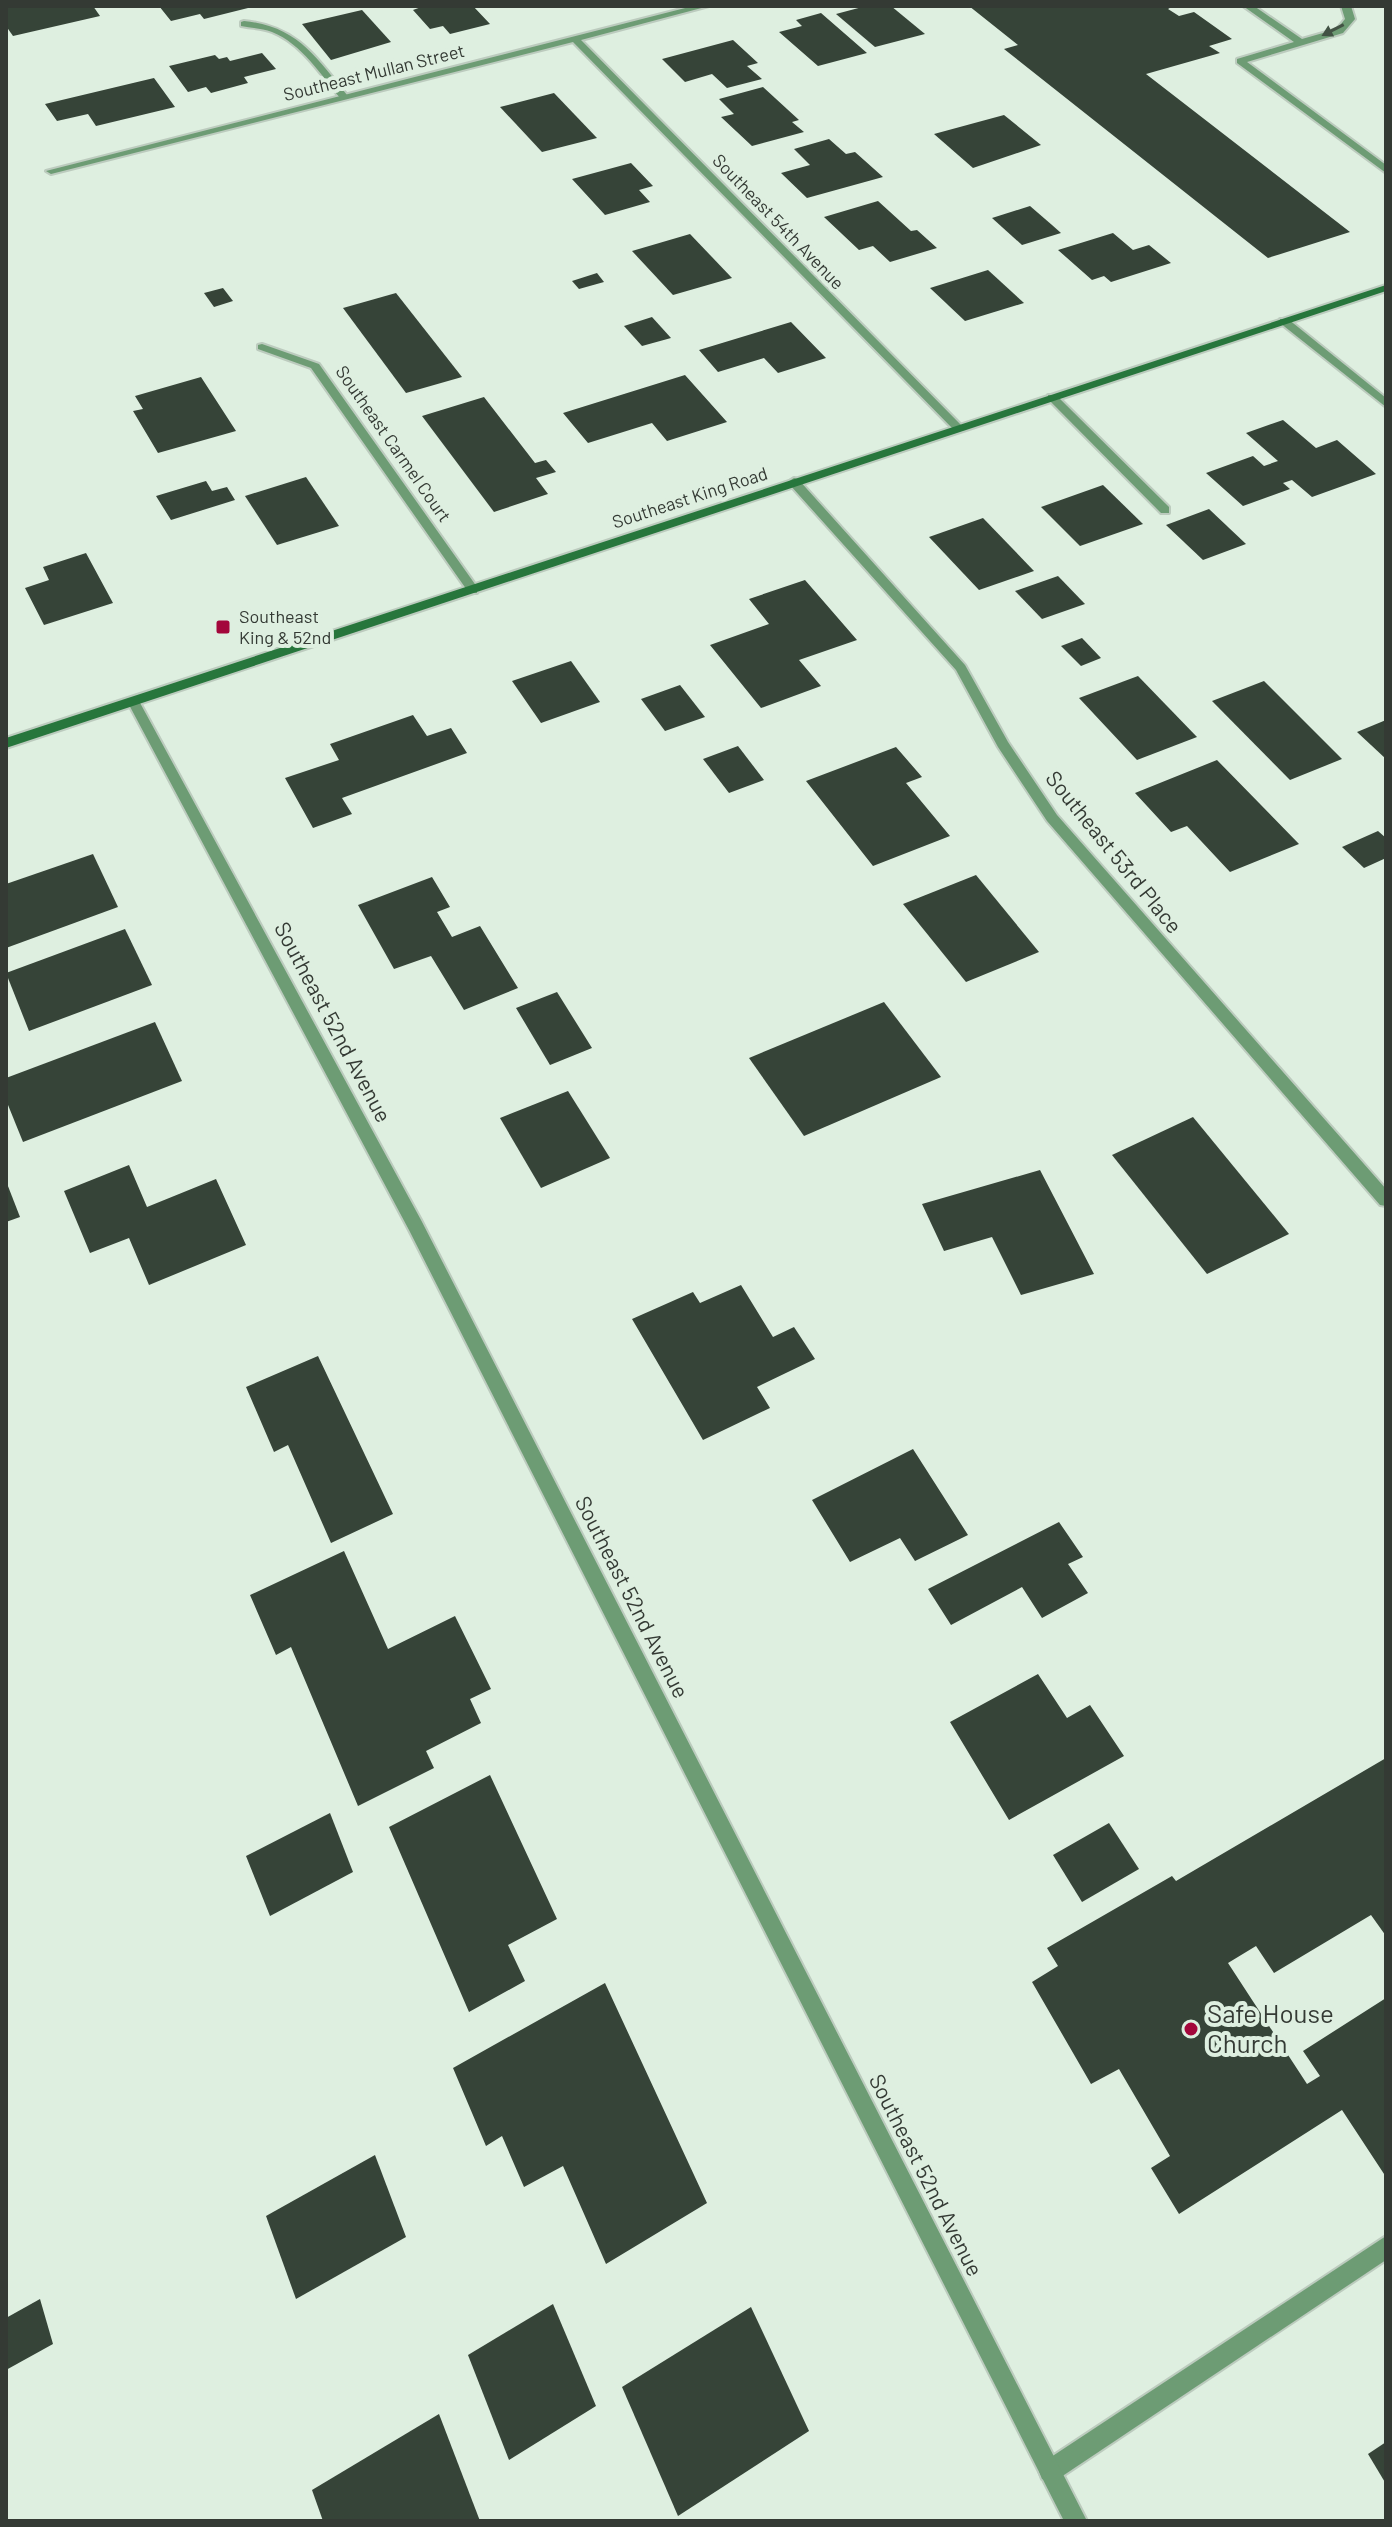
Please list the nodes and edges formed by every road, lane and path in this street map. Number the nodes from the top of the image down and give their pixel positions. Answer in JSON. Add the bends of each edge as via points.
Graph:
{"nodes":[{"id":1,"x":704,"y":6,"type":"edge"},
{"id":2,"x":1248,"y":6,"type":"edge"},
{"id":3,"x":1346,"y":6,"type":"edge"},
{"id":4,"x":244,"y":24,"type":"dead end"},
{"id":5,"x":574,"y":38,"type":"junction"},
{"id":6,"x":1301,"y":43,"type":"junction"},
{"id":7,"x":344,"y":97,"type":"junction"},
{"id":8,"x":1386,"y":170,"type":"edge"},
{"id":9,"x":51,"y":171,"type":"dead end"},
{"id":10,"x":1386,"y":288,"type":"edge"},
{"id":11,"x":1284,"y":321,"type":"junction"},
{"id":12,"x":262,"y":347,"type":"dead end"},
{"id":13,"x":1052,"y":397,"type":"junction"},
{"id":14,"x":1386,"y":404,"type":"edge"},
{"id":15,"x":958,"y":428,"type":"junction"},
{"id":16,"x":794,"y":482,"type":"junction"},
{"id":17,"x":1165,"y":510,"type":"dead end"},
{"id":18,"x":473,"y":590,"type":"junction"},
{"id":19,"x":133,"y":701,"type":"junction"},
{"id":20,"x":6,"y":743,"type":"edge"},
{"id":21,"x":1386,"y":1200,"type":"edge"},
{"id":22,"x":1386,"y":2247,"type":"edge"},
{"id":23,"x":1050,"y":2471,"type":"junction"},
{"id":24,"x":1076,"y":2521,"type":"edge"}],
"edges":[{"from":1,"to":5,"type":"street","name":"Southeast Mullan Street"},
{"from":2,"to":6,"type":"street"},
{"from":3,"to":6,"type":"street","one_way":true,"via":[[1350,19],[1340,31]]},
{"from":4,"to":7,"type":"street","via":[[266,24],[286,32]]},
{"from":5,"to":7,"type":"street","name":"Southeast Mullan Street"},
{"from":5,"to":15,"type":"street","name":"Southeast 54th Avenue"},
{"from":6,"to":8,"type":"street","via":[[1240,61]]},
{"from":7,"to":9,"type":"street","name":"Southeast Mullan Street"},
{"from":10,"to":11,"type":"main road","name":"Southeast King Road"},
{"from":11,"to":13,"type":"main road","name":"Southeast King Road"},
{"from":11,"to":14,"type":"street"},
{"from":12,"to":18,"type":"street","name":"Southeast Carmel Court","via":[[315,366]]},
{"from":13,"to":15,"type":"main road","name":"Southeast King Road"},
{"from":13,"to":17,"type":"street"},
{"from":15,"to":16,"type":"main road","name":"Southeast King Road"},
{"from":16,"to":18,"type":"main road","name":"Southeast King Road"},
{"from":16,"to":21,"type":"street","name":"Southeast 53rd Place","via":[[961,668],[1052,818]]},
{"from":18,"to":19,"type":"main road","name":"Southeast King Road"},
{"from":19,"to":20,"type":"main road","name":"Southeast King Road"},
{"from":19,"to":23,"type":"street","name":"Southeast 52nd Avenue","via":[[415,1225]]},
{"from":22,"to":23,"type":"street"},
{"from":23,"to":24,"type":"street","name":"Southeast 52nd Avenue"}]}
